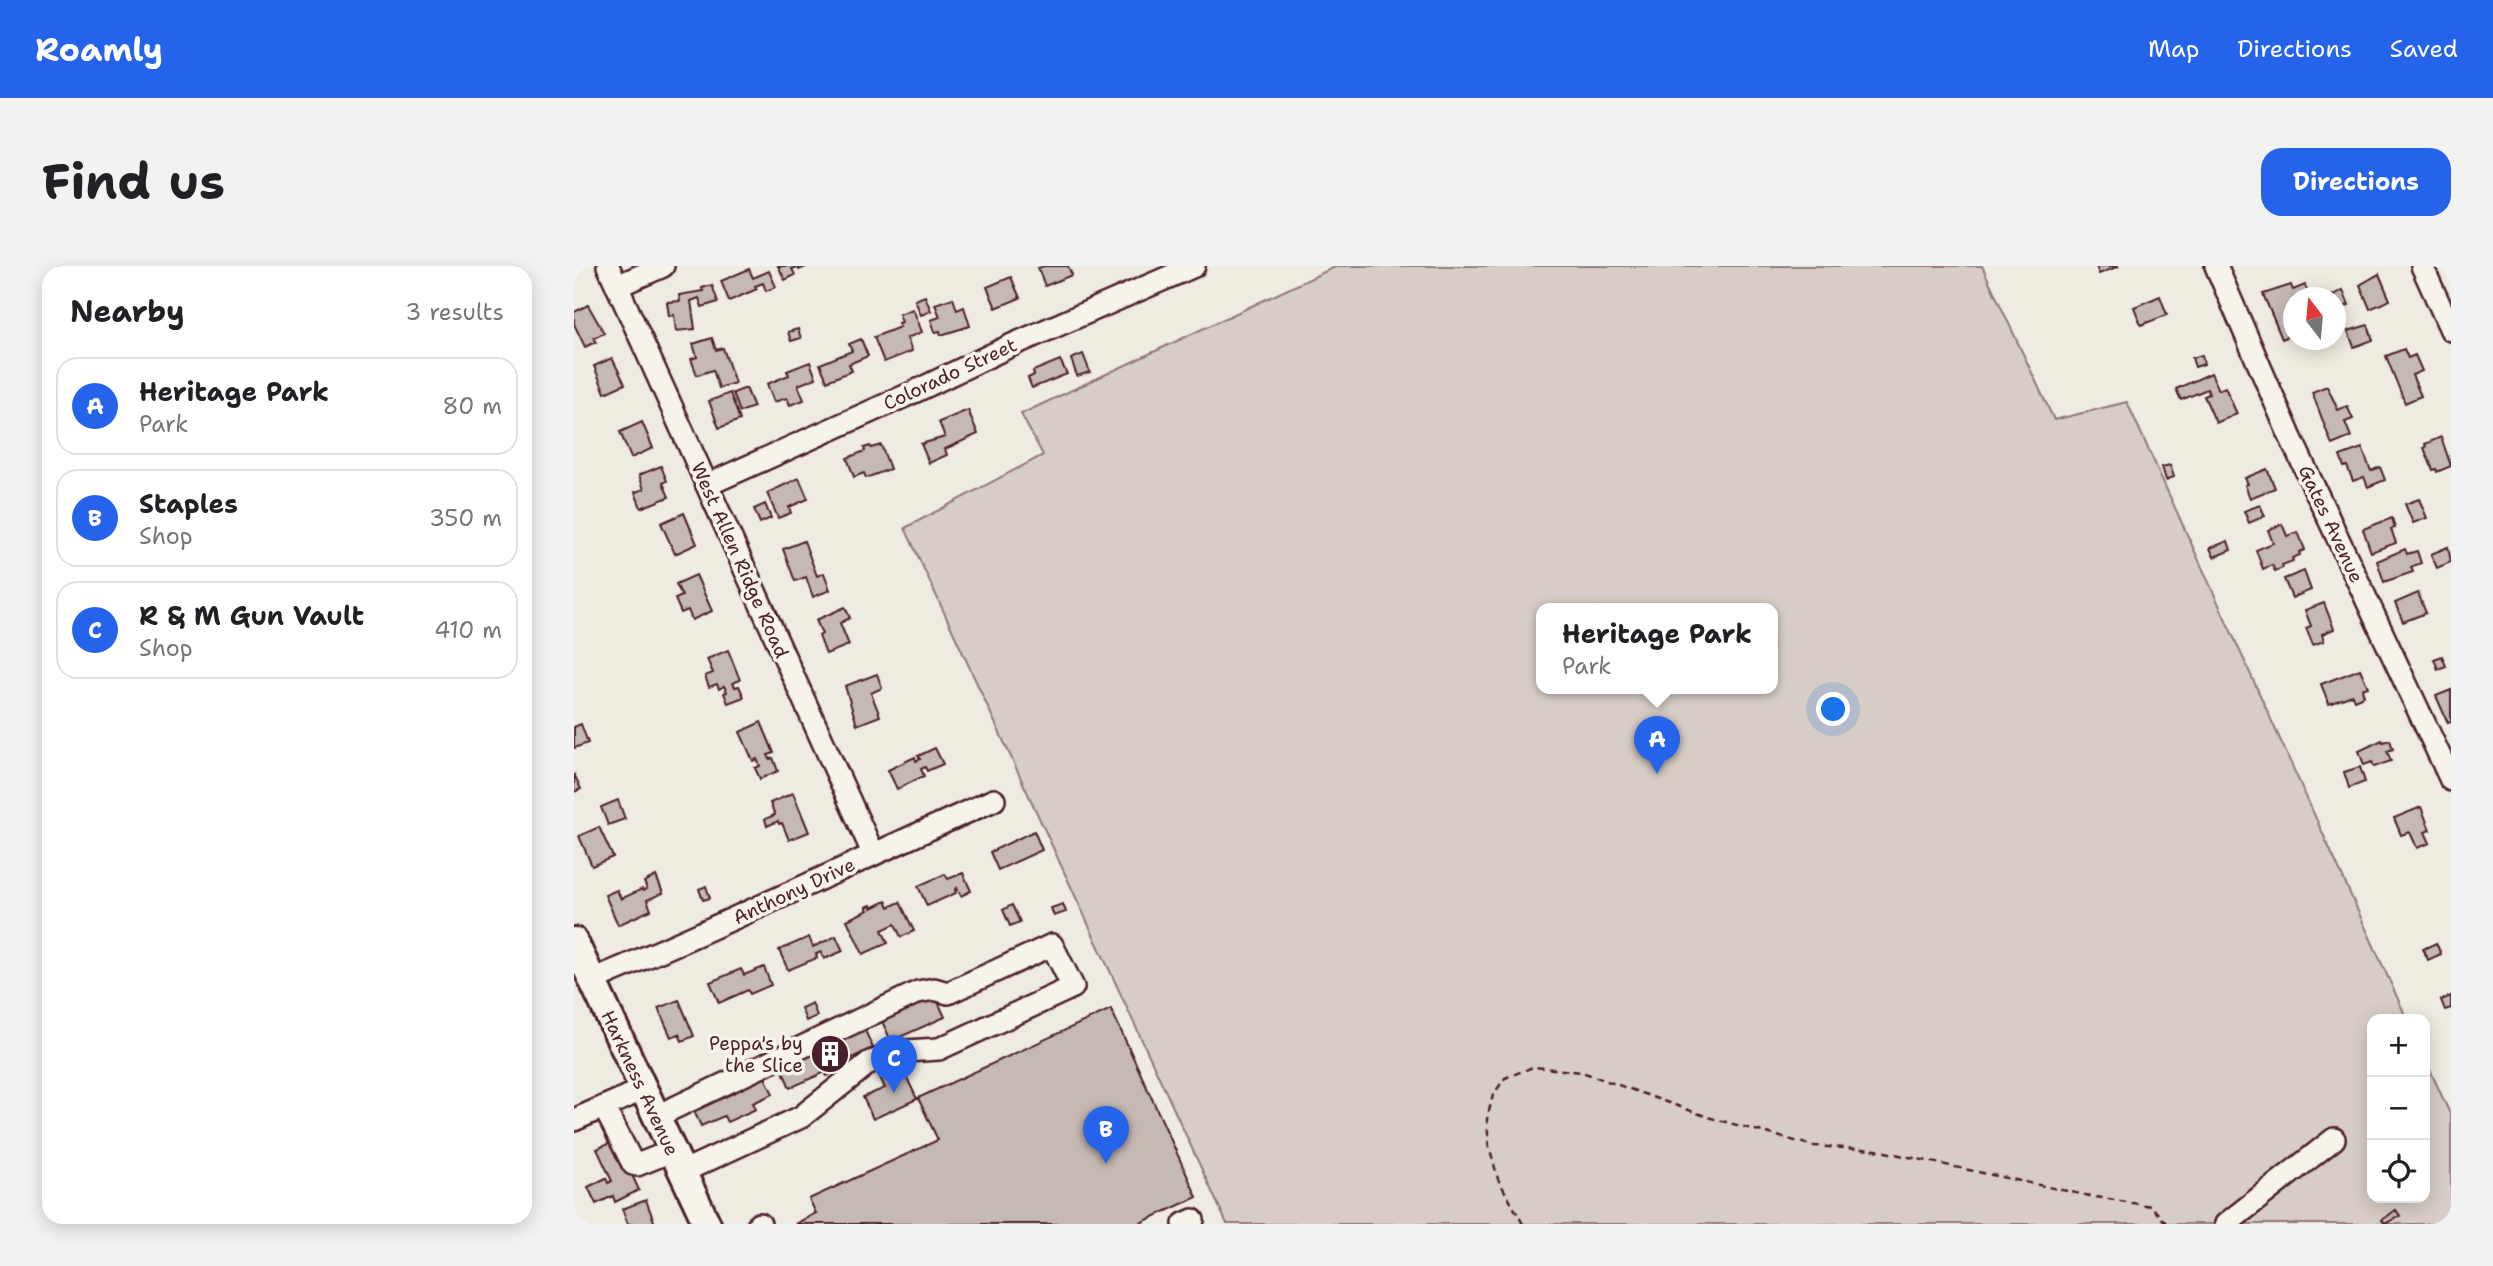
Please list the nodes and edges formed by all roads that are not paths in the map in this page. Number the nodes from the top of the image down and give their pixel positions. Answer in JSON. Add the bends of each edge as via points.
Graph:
{"nodes":[{"id":1,"x":608,"y":266,"type":"edge"},
{"id":2,"x":663,"y":266,"type":"edge"},
{"id":3,"x":1194,"y":266,"type":"edge"},
{"id":4,"x":2216,"y":266,"type":"edge"},
{"id":5,"x":2422,"y":266,"type":"edge"},
{"id":6,"x":617,"y":286,"type":"junction"},
{"id":7,"x":2451,"y":330,"type":"edge"},
{"id":8,"x":707,"y":485,"type":"junction"},
{"id":9,"x":2445,"y":753,"type":"edge"},
{"id":10,"x":2451,"y":780,"type":"edge"},
{"id":11,"x":994,"y":800,"type":"dead end"},
{"id":12,"x":873,"y":853,"type":"junction"},
{"id":13,"x":574,"y":941,"type":"edge"},
{"id":14,"x":592,"y":980,"type":"junction"},
{"id":15,"x":642,"y":1090,"type":"junction"},
{"id":16,"x":604,"y":1107,"type":"junction"},
{"id":17,"x":655,"y":1117,"type":"junction"},
{"id":18,"x":574,"y":1120,"type":"edge"},
{"id":19,"x":2334,"y":1139,"type":"dead end"},
{"id":20,"x":677,"y":1162,"type":"junction"},
{"id":21,"x":707,"y":1224,"type":"edge"},
{"id":22,"x":2227,"y":1224,"type":"edge"}],
"edges":[{"from":1,"to":6,"type":"street","name":"West Allen Ridge Road"},
{"from":2,"to":6,"type":"street"},
{"from":3,"to":8,"type":"street","name":"Colorado Street"},
{"from":4,"to":9,"type":"street","name":"Gates Avenue","via":[[2290,436]]},
{"from":5,"to":7,"type":"street"},
{"from":6,"to":8,"type":"street","name":"West Allen Ridge Road"},
{"from":8,"to":12,"type":"street","name":"West Allen Ridge Road"},
{"from":9,"to":10,"type":"street","name":"Gates Avenue"},
{"from":11,"to":12,"type":"street","name":"Anthony Drive"},
{"from":12,"to":14,"type":"street","name":"Anthony Drive","via":[[690,940]]},
{"from":13,"to":14,"type":"main road","name":"Harkness Avenue"},
{"from":14,"to":15,"type":"main road","name":"Harkness Avenue"},
{"from":15,"to":16,"type":"street"},
{"from":15,"to":17,"type":"main road","name":"Harkness Avenue"},
{"from":16,"to":18,"type":"street"},
{"from":16,"to":20,"type":"street","via":[[633,1164]]},
{"from":17,"to":20,"type":"main road","name":"Harkness Avenue"},
{"from":17,"to":20,"type":"street","via":[[918,992],[934,989],[948,993],[1052,944],[1073,987],[939,1049],[906,1051],[870,1062],[801,1117]]},
{"from":19,"to":22,"type":"street"},
{"from":20,"to":21,"type":"main road","name":"Harkness Avenue"}]}
